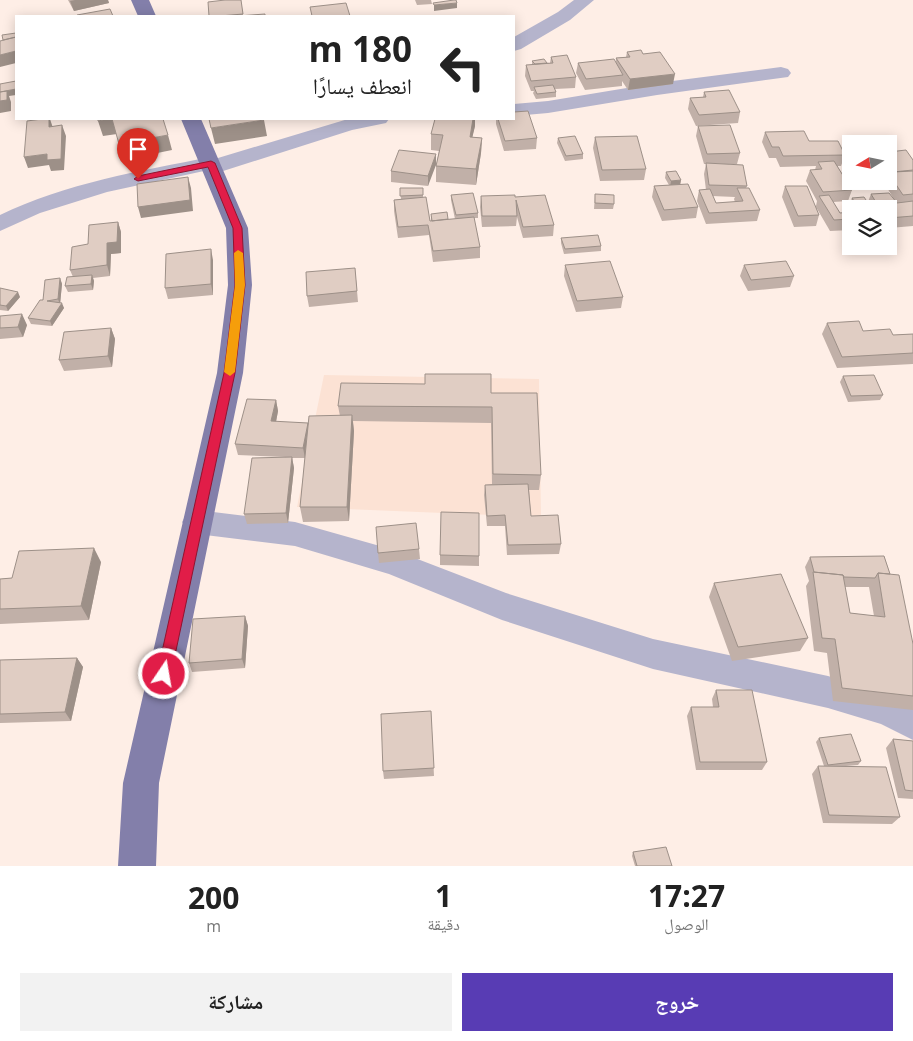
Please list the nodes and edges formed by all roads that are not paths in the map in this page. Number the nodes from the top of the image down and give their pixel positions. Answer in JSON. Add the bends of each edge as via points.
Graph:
{"nodes":[{"id":1,"x":140,"y":0,"type":"edge"},
{"id":2,"x":585,"y":0,"type":"edge"},
{"id":3,"x":147,"y":15,"type":"edge"},
{"id":4,"x":515,"y":44,"type":"edge"},
{"id":5,"x":781,"y":73,"type":"dead end"},
{"id":6,"x":515,"y":110,"type":"edge"},
{"id":7,"x":191,"y":120,"type":"edge"},
{"id":8,"x":374,"y":120,"type":"edge"},
{"id":9,"x":212,"y":165,"type":"junction"},
{"id":10,"x":0,"y":224,"type":"edge"},
{"id":11,"x":197,"y":522,"type":"junction"},
{"id":12,"x":913,"y":724,"type":"edge"},
{"id":13,"x":137,"y":866,"type":"edge"}],
"edges":[{"from":1,"to":3,"type":"main road"},
{"from":2,"to":4,"type":"street"},
{"from":5,"to":6,"type":"street"},
{"from":7,"to":9,"type":"main road"},
{"from":8,"to":9,"type":"street"},
{"from":9,"to":10,"type":"street","via":[[102,186],[32,208]]},
{"from":9,"to":11,"type":"main road","via":[[237,228],[240,285],[230,373]]},
{"from":11,"to":12,"type":"street","via":[[295,534],[394,563],[502,606],[654,654],[828,692],[889,711]]},
{"from":11,"to":13,"type":"main road","via":[[141,783]]}]}
